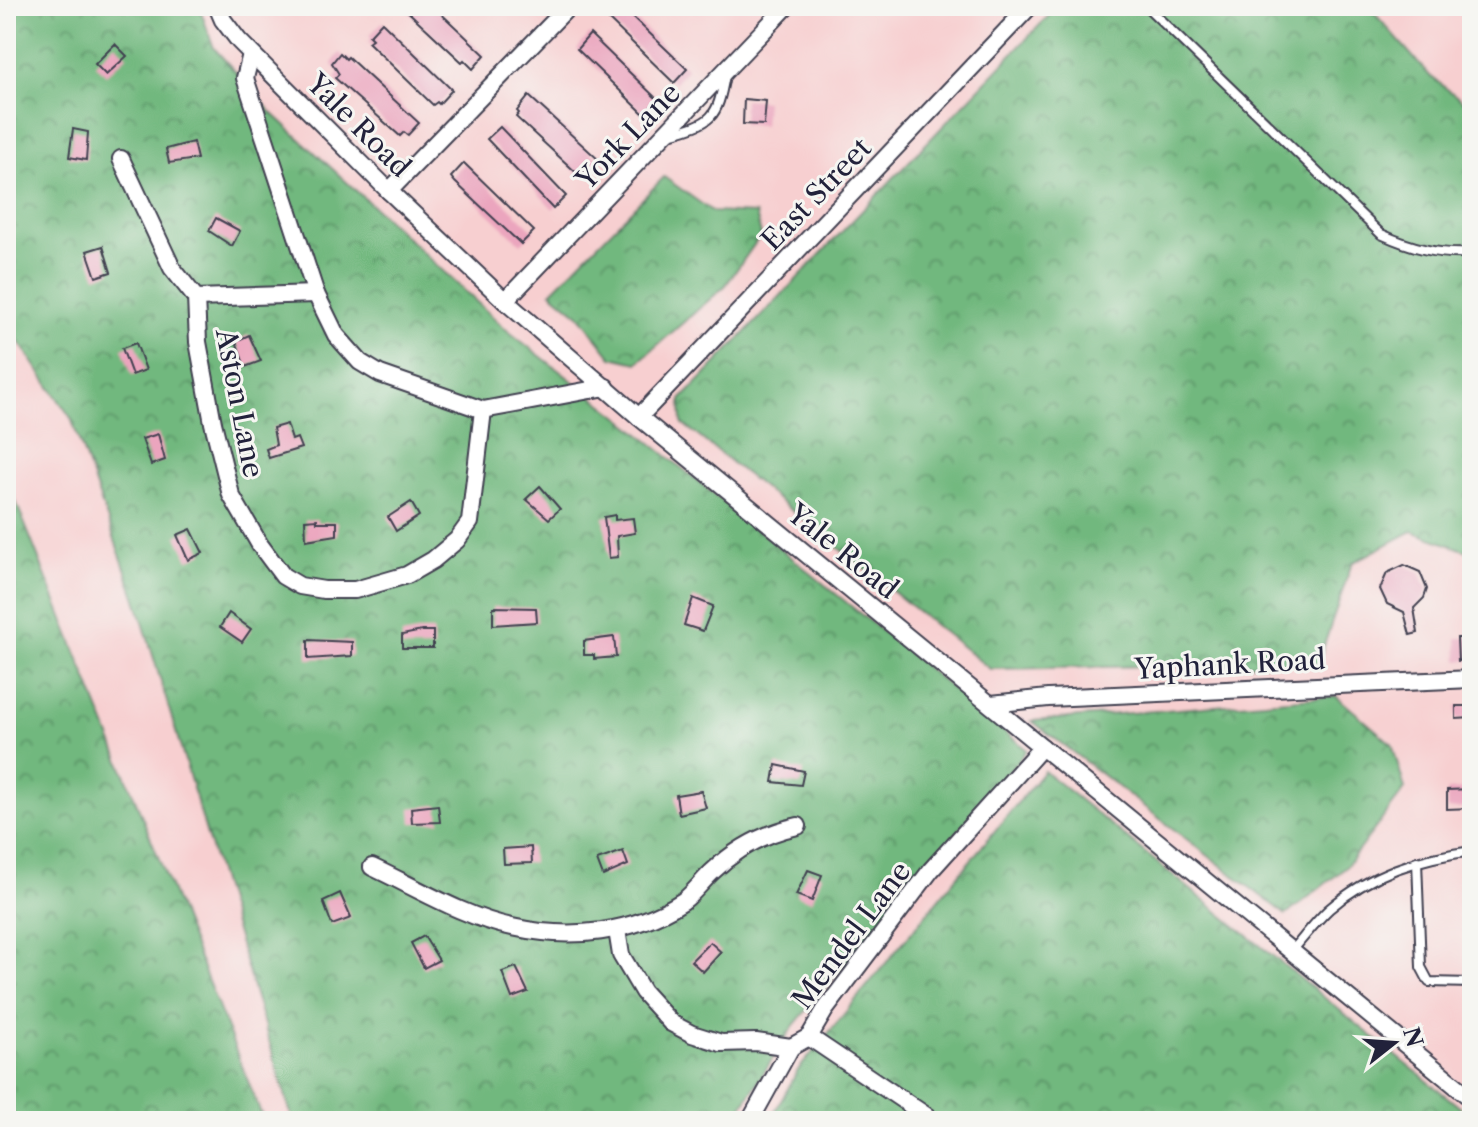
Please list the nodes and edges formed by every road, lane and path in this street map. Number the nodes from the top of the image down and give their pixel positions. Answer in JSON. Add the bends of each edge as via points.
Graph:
{"nodes":[{"id":1,"x":217,"y":6,"type":"edge"},
{"id":2,"x":569,"y":6,"type":"edge"},
{"id":3,"x":787,"y":6,"type":"edge"},
{"id":4,"x":1030,"y":6,"type":"edge"},
{"id":5,"x":1146,"y":6,"type":"edge"},
{"id":6,"x":251,"y":54,"type":"junction"},
{"id":7,"x":121,"y":159,"type":"dead end"},
{"id":8,"x":389,"y":191,"type":"junction"},
{"id":9,"x":1472,"y":253,"type":"edge"},
{"id":10,"x":316,"y":294,"type":"junction"},
{"id":11,"x":196,"y":298,"type":"junction"},
{"id":12,"x":505,"y":301,"type":"junction"},
{"id":13,"x":606,"y":387,"type":"junction"},
{"id":14,"x":483,"y":410,"type":"junction"},
{"id":15,"x":639,"y":417,"type":"junction"},
{"id":16,"x":1472,"y":679,"type":"edge"},
{"id":17,"x":991,"y":704,"type":"junction"},
{"id":18,"x":1042,"y":747,"type":"junction"},
{"id":19,"x":798,"y":826,"type":"dead end"},
{"id":20,"x":1472,"y":851,"type":"edge"},
{"id":21,"x":1417,"y":861,"type":"junction"},
{"id":22,"x":372,"y":867,"type":"dead end"},
{"id":23,"x":617,"y":930,"type":"junction"},
{"id":24,"x":1292,"y":951,"type":"junction"},
{"id":25,"x":1472,"y":983,"type":"edge"},
{"id":26,"x":809,"y":1037,"type":"junction"},
{"id":27,"x":791,"y":1047,"type":"junction"},
{"id":28,"x":1472,"y":1099,"type":"edge"},
{"id":29,"x":928,"y":1117,"type":"dead end"},
{"id":30,"x":750,"y":1121,"type":"edge"}],
"edges":[{"from":1,"to":6,"type":"street","name":"Yale Road"},
{"from":2,"to":8,"type":"street"},
{"from":3,"to":12,"type":"street","name":"York Lane"},
{"from":4,"to":15,"type":"street","name":"East Street"},
{"from":5,"to":9,"type":"lane","via":[[1381,234],[1422,251]]},
{"from":6,"to":8,"type":"street","name":"Yale Road"},
{"from":6,"to":10,"type":"street","via":[[245,78]]},
{"from":7,"to":11,"type":"street","name":"Aston Lane","via":[[172,268]]},
{"from":8,"to":12,"type":"street","name":"Yale Road"},
{"from":10,"to":11,"type":"street"},
{"from":10,"to":14,"type":"street","via":[[336,335],[360,362]]},
{"from":11,"to":14,"type":"street","name":"Aston Lane","via":[[198,342],[231,495],[283,576],[300,586],[355,590],[379,584],[407,575],[457,540],[470,522]]},
{"from":12,"to":13,"type":"street","name":"Yale Road"},
{"from":13,"to":14,"type":"street"},
{"from":13,"to":15,"type":"street","name":"Yale Road"},
{"from":15,"to":17,"type":"street","name":"Yale Road"},
{"from":16,"to":17,"type":"street","name":"Yaphank Road"},
{"from":17,"to":18,"type":"street","name":"Yale Road"},
{"from":18,"to":24,"type":"street","name":"Yale Road"},
{"from":18,"to":26,"type":"street","name":"Mendel Lane","via":[[931,870]]},
{"from":19,"to":23,"type":"street","via":[[748,844],[684,900]]},
{"from":20,"to":21,"type":"lane"},
{"from":21,"to":24,"type":"lane","via":[[1352,891]]},
{"from":21,"to":25,"type":"lane","via":[[1421,967],[1429,982]]},
{"from":22,"to":23,"type":"street","via":[[466,912],[512,927]]},
{"from":23,"to":27,"type":"street","name":"Mendel Lane","via":[[621,955],[643,992],[671,1023],[721,1043]]},
{"from":24,"to":28,"type":"street","name":"Yale Road"},
{"from":26,"to":27,"type":"street","name":"Mendel Lane"},
{"from":26,"to":29,"type":"street"},
{"from":27,"to":30,"type":"street"}]}
